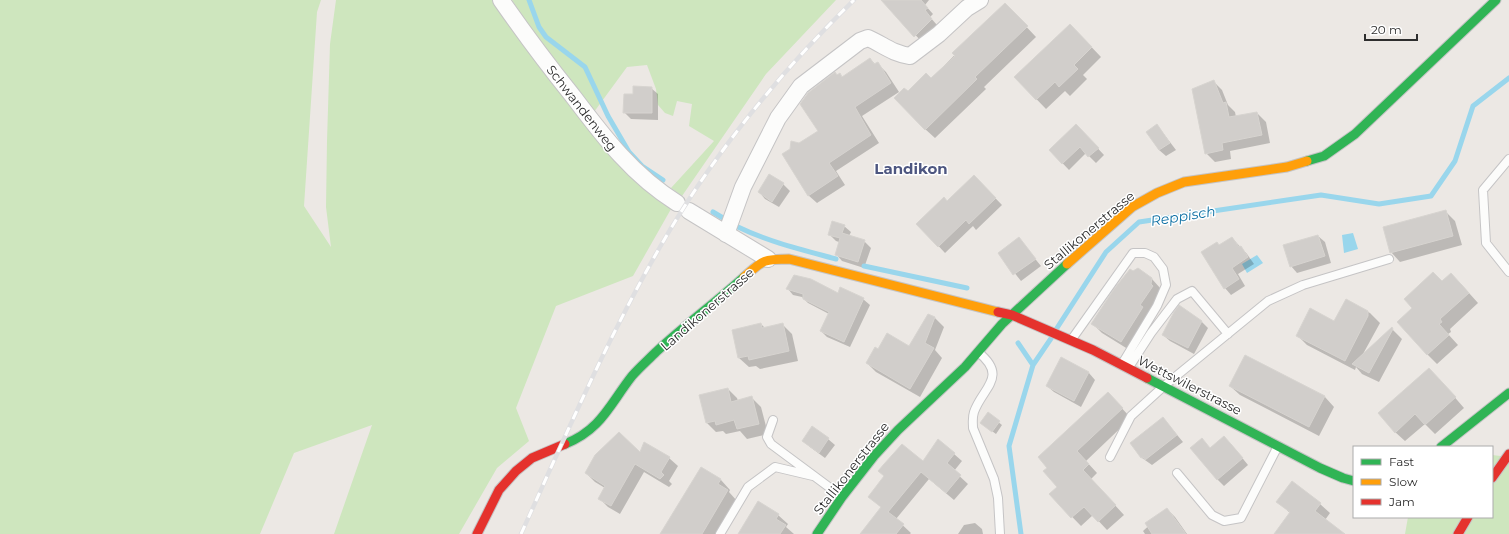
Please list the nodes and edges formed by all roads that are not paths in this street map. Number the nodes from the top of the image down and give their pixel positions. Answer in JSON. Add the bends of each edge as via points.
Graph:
{"nodes":[{"id":1,"x":501,"y":0,"type":"edge"},
{"id":2,"x":980,"y":0,"type":"edge"},
{"id":3,"x":1496,"y":0,"type":"edge"},
{"id":4,"x":1509,"y":159,"type":"edge"},
{"id":5,"x":726,"y":234,"type":"junction"},
{"id":6,"x":768,"y":259,"type":"junction"},
{"id":7,"x":1389,"y":259,"type":"dead end"},
{"id":8,"x":1509,"y":272,"type":"edge"},
{"id":9,"x":1012,"y":315,"type":"junction"},
{"id":10,"x":1228,"y":334,"type":"junction"},
{"id":11,"x":1069,"y":339,"type":"junction"},
{"id":12,"x":978,"y":352,"type":"junction"},
{"id":13,"x":1125,"y":366,"type":"junction"},
{"id":14,"x":1164,"y":386,"type":"junction"},
{"id":15,"x":1509,"y":393,"type":"edge"},
{"id":16,"x":773,"y":420,"type":"dead end"},
{"id":17,"x":1278,"y":445,"type":"junction"},
{"id":18,"x":1442,"y":446,"type":"edge"},
{"id":19,"x":1509,"y":454,"type":"edge"},
{"id":20,"x":1110,"y":457,"type":"dead end"},
{"id":21,"x":1177,"y":473,"type":"dead end"},
{"id":22,"x":813,"y":476,"type":"junction"},
{"id":23,"x":1493,"y":477,"type":"edge"},
{"id":24,"x":1353,"y":481,"type":"edge"},
{"id":25,"x":842,"y":497,"type":"junction"},
{"id":26,"x":1467,"y":518,"type":"edge"},
{"id":27,"x":477,"y":534,"type":"edge"},
{"id":28,"x":720,"y":534,"type":"edge"},
{"id":29,"x":817,"y":534,"type":"edge"},
{"id":30,"x":1000,"y":534,"type":"edge"},
{"id":31,"x":1458,"y":534,"type":"edge"}],
"edges":[{"from":1,"to":5,"type":"street","name":"Schwandenweg","via":[[534,47],[628,165],[649,184]]},
{"from":2,"to":5,"type":"street","via":[[910,56],[889,50],[868,38],[860,41],[801,86],[778,118],[757,157],[742,187]]},
{"from":3,"to":9,"type":"street","name":"Stallikonerstrasse","via":[[1355,134],[1324,156],[1287,167],[1184,182],[1157,193],[1132,208]]},
{"from":4,"to":8,"type":"lane","via":[[1483,190],[1486,243]]},
{"from":5,"to":6,"type":"street","name":"Schwandenweg"},
{"from":6,"to":9,"type":"street","via":[[789,259]]},
{"from":6,"to":27,"type":"street","name":"Landikonerstrasse","via":[[757,265],[656,352],[633,375],[592,429],[578,438],[532,458],[516,470],[499,490]]},
{"from":7,"to":10,"type":"lane","via":[[1303,285],[1268,301]]},
{"from":9,"to":11,"type":"street","name":"Wettswilerstrasse"},
{"from":9,"to":12,"type":"street","name":"Stallikonerstrasse"},
{"from":10,"to":13,"type":"lane","via":[[1192,290],[1178,299]]},
{"from":10,"to":14,"type":"lane"},
{"from":11,"to":13,"type":"street","name":"Wettswilerstrasse"},
{"from":11,"to":13,"type":"lane","via":[[1133,253],[1145,253],[1154,257],[1163,269],[1166,285]]},
{"from":12,"to":25,"type":"street","name":"Stallikonerstrasse","via":[[966,367],[898,430]]},
{"from":12,"to":30,"type":"lane","via":[[989,362],[993,376],[972,420],[994,479]]},
{"from":13,"to":14,"type":"street","name":"Wettswilerstrasse"},
{"from":14,"to":17,"type":"street","name":"Wettswilerstrasse"},
{"from":14,"to":20,"type":"lane","via":[[1131,416]]},
{"from":15,"to":18,"type":"street"},
{"from":16,"to":22,"type":"lane","via":[[767,437],[771,444]]},
{"from":17,"to":21,"type":"lane","via":[[1241,518],[1224,521],[1212,515]]},
{"from":17,"to":24,"type":"street","name":"Wettswilerstrasse","via":[[1320,468]]},
{"from":19,"to":23,"type":"street"},
{"from":22,"to":25,"type":"lane"},
{"from":22,"to":28,"type":"lane","via":[[775,467],[748,487]]},
{"from":25,"to":29,"type":"street","name":"Stallikonerstrasse"},
{"from":26,"to":31,"type":"street"}]}
